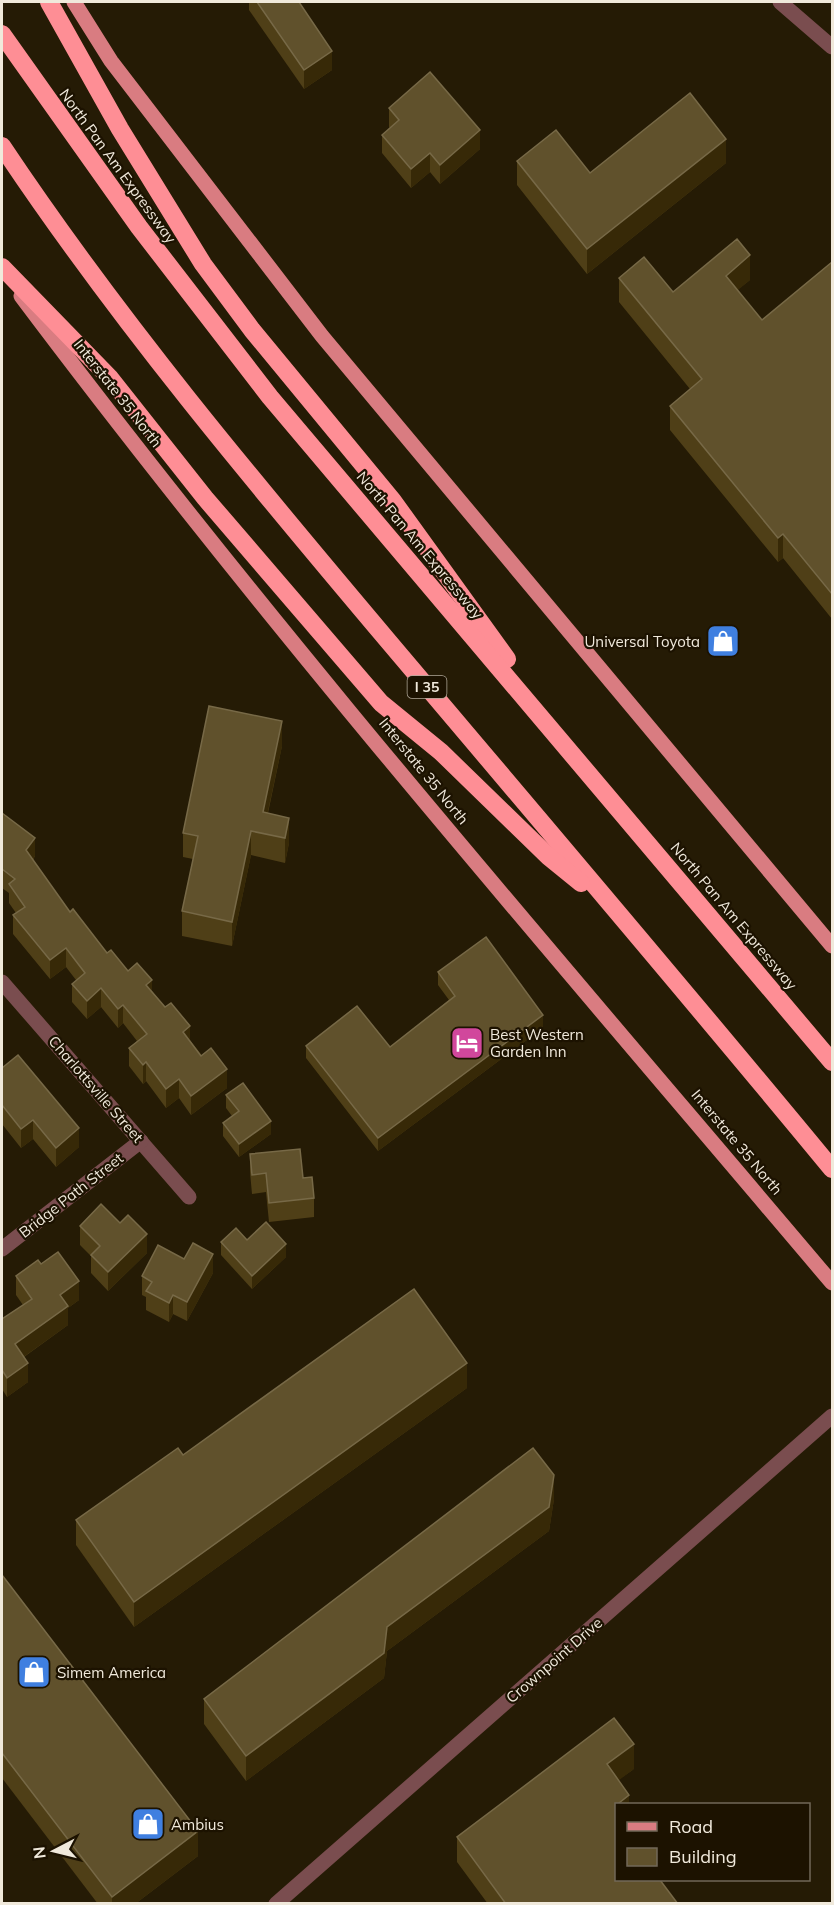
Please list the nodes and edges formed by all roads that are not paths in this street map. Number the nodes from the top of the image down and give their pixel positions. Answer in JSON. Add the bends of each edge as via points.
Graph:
{"nodes":[{"id":1,"x":49,"y":2,"type":"edge"},
{"id":2,"x":74,"y":2,"type":"edge"},
{"id":3,"x":780,"y":2,"type":"edge"},
{"id":4,"x":2,"y":34,"type":"edge"},
{"id":5,"x":832,"y":47,"type":"edge"},
{"id":6,"x":2,"y":146,"type":"edge"},
{"id":7,"x":2,"y":269,"type":"edge"},
{"id":8,"x":585,"y":768,"type":"junction"},
{"id":9,"x":620,"y":916,"type":"junction"},
{"id":10,"x":832,"y":946,"type":"edge"},
{"id":11,"x":2,"y":982,"type":"edge"},
{"id":12,"x":789,"y":1009,"type":"junction"},
{"id":13,"x":832,"y":1054,"type":"edge"},
{"id":14,"x":832,"y":1062,"type":"edge"},
{"id":15,"x":141,"y":1141,"type":"junction"},
{"id":16,"x":831,"y":1168,"type":"edge"},
{"id":17,"x":189,"y":1197,"type":"dead end"},
{"id":18,"x":2,"y":1249,"type":"edge"},
{"id":19,"x":832,"y":1282,"type":"edge"},
{"id":20,"x":832,"y":1416,"type":"edge"},
{"id":21,"x":276,"y":1904,"type":"edge"}],
"edges":[{"from":1,"to":8,"type":"highway","via":[[120,129],[203,264],[252,330],[393,501]]},
{"from":2,"to":10,"type":"main road","via":[[111,61],[322,336]]},
{"from":3,"to":5,"type":"street"},
{"from":4,"to":8,"type":"highway","name":"North Pan Am Expressway","via":[[139,227],[270,397]]},
{"from":6,"to":9,"type":"highway","number":"I 35","via":[[112,299],[264,494]]},
{"from":7,"to":9,"type":"highway","via":[[110,378],[212,507],[381,703],[441,752],[549,857]]},
{"from":7,"to":19,"type":"main road","name":"Interstate 35 North","via":[[107,411],[448,829]]},
{"from":8,"to":12,"type":"highway","name":"North Pan Am Expressway"},
{"from":9,"to":16,"type":"highway","number":"I 35"},
{"from":11,"to":15,"type":"street","name":"Charlottsville Street"},
{"from":12,"to":13,"type":"highway"},
{"from":12,"to":14,"type":"highway","name":"North Pan Am Expressway"},
{"from":15,"to":17,"type":"street","name":"Charlottsville Street"},
{"from":15,"to":18,"type":"street","name":"Bridge Path Street"},
{"from":20,"to":21,"type":"street","name":"Crownpoint Drive"}]}
